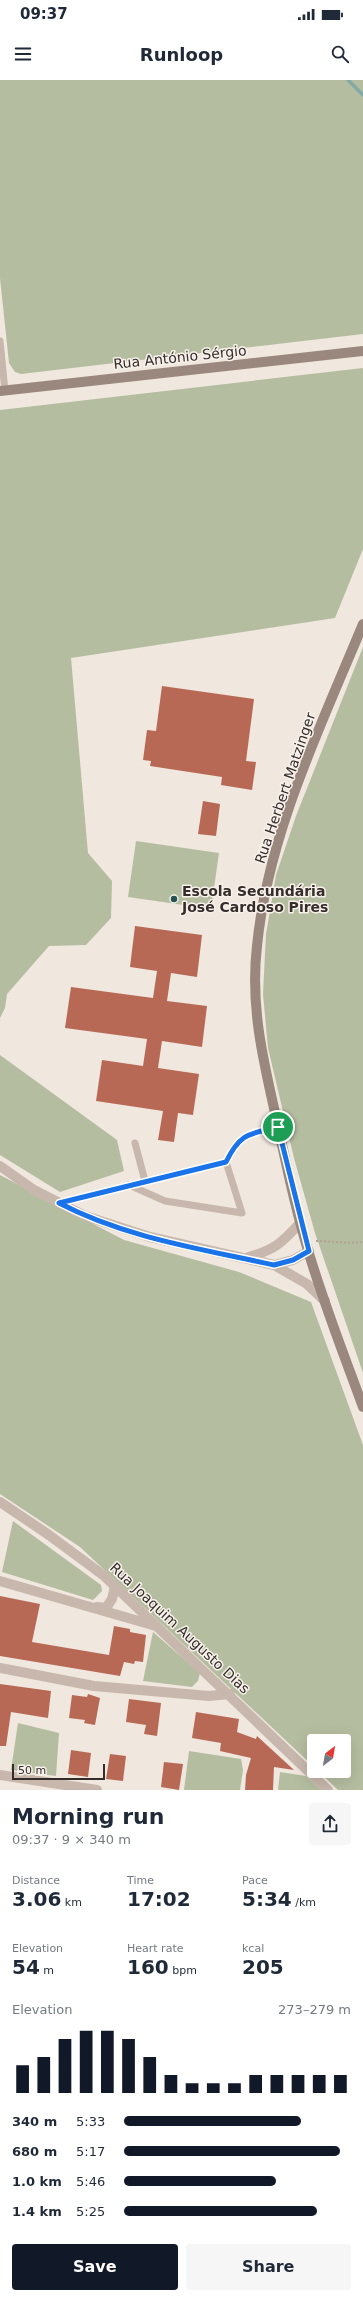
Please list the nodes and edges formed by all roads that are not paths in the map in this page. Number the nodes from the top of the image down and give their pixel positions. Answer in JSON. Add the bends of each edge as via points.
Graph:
{"nodes":[{"id":1,"x":0,"y":340,"type":"edge"},
{"id":2,"x":363,"y":351,"type":"edge"},
{"id":3,"x":2,"y":391,"type":"edge"},
{"id":4,"x":363,"y":624,"type":"edge"},
{"id":5,"x":135,"y":1143,"type":"dead end"},
{"id":6,"x":0,"y":1166,"type":"edge"},
{"id":7,"x":145,"y":1182,"type":"junction"},
{"id":8,"x":129,"y":1185,"type":"junction"},
{"id":9,"x":59,"y":1203,"type":"junction"},
{"id":10,"x":300,"y":1223,"type":"junction"},
{"id":11,"x":307,"y":1247,"type":"junction"},
{"id":12,"x":244,"y":1258,"type":"junction"},
{"id":13,"x":274,"y":1265,"type":"junction"},
{"id":14,"x":325,"y":1301,"type":"junction"},
{"id":15,"x":363,"y":1407,"type":"edge"},
{"id":16,"x":0,"y":1502,"type":"edge"},
{"id":17,"x":0,"y":1581,"type":"edge"},
{"id":18,"x":115,"y":1586,"type":"junction"},
{"id":19,"x":91,"y":1607,"type":"junction"},
{"id":20,"x":158,"y":1626,"type":"junction"},
{"id":21,"x":0,"y":1668,"type":"edge"},
{"id":22,"x":230,"y":1694,"type":"junction"},
{"id":23,"x":0,"y":1775,"type":"edge"},
{"id":24,"x":97,"y":1790,"type":"edge"},
{"id":25,"x":328,"y":1790,"type":"edge"}],
"edges":[{"from":1,"to":3,"type":"lane"},
{"from":2,"to":3,"type":"street","name":"Rua António Sérgio"},
{"from":4,"to":10,"type":"street","name":"Rua Herbert Matzinger","via":[[299,781],[279,840],[265,891],[256,947],[257,1027]]},
{"from":5,"to":7,"type":"lane"},
{"from":6,"to":9,"type":"street","via":[[34,1190]]},
{"from":7,"to":8,"type":"lane"},
{"from":7,"to":8,"type":"lane","via":[[226,1162],[242,1213],[165,1201]]},
{"from":8,"to":9,"type":"lane"},
{"from":9,"to":12,"type":"street","via":[[85,1216],[150,1237]]},
{"from":10,"to":11,"type":"street","name":"Rua Herbert Matzinger"},
{"from":10,"to":12,"type":"street","via":[[284,1241],[268,1252]]},
{"from":11,"to":13,"type":"street","via":[[293,1260]]},
{"from":11,"to":14,"type":"street","name":"Rua Herbert Matzinger"},
{"from":12,"to":13,"type":"street"},
{"from":13,"to":14,"type":"street","via":[[307,1284]]},
{"from":14,"to":15,"type":"street","name":"Rua Herbert Matzinger"},
{"from":16,"to":18,"type":"street","name":"Rua Joaquim Augusto Dias","via":[[49,1535]]},
{"from":17,"to":19,"type":"street"},
{"from":18,"to":19,"type":"street","via":[[112,1599],[106,1608]]},
{"from":18,"to":20,"type":"street","name":"Rua Joaquim Augusto Dias"},
{"from":19,"to":20,"type":"street"},
{"from":20,"to":22,"type":"street","name":"Rua Joaquim Augusto Dias"},
{"from":21,"to":22,"type":"street","via":[[94,1686],[210,1696]]},
{"from":22,"to":25,"type":"street","name":"Rua Joaquim Augusto Dias"},
{"from":23,"to":24,"type":"street"}]}
